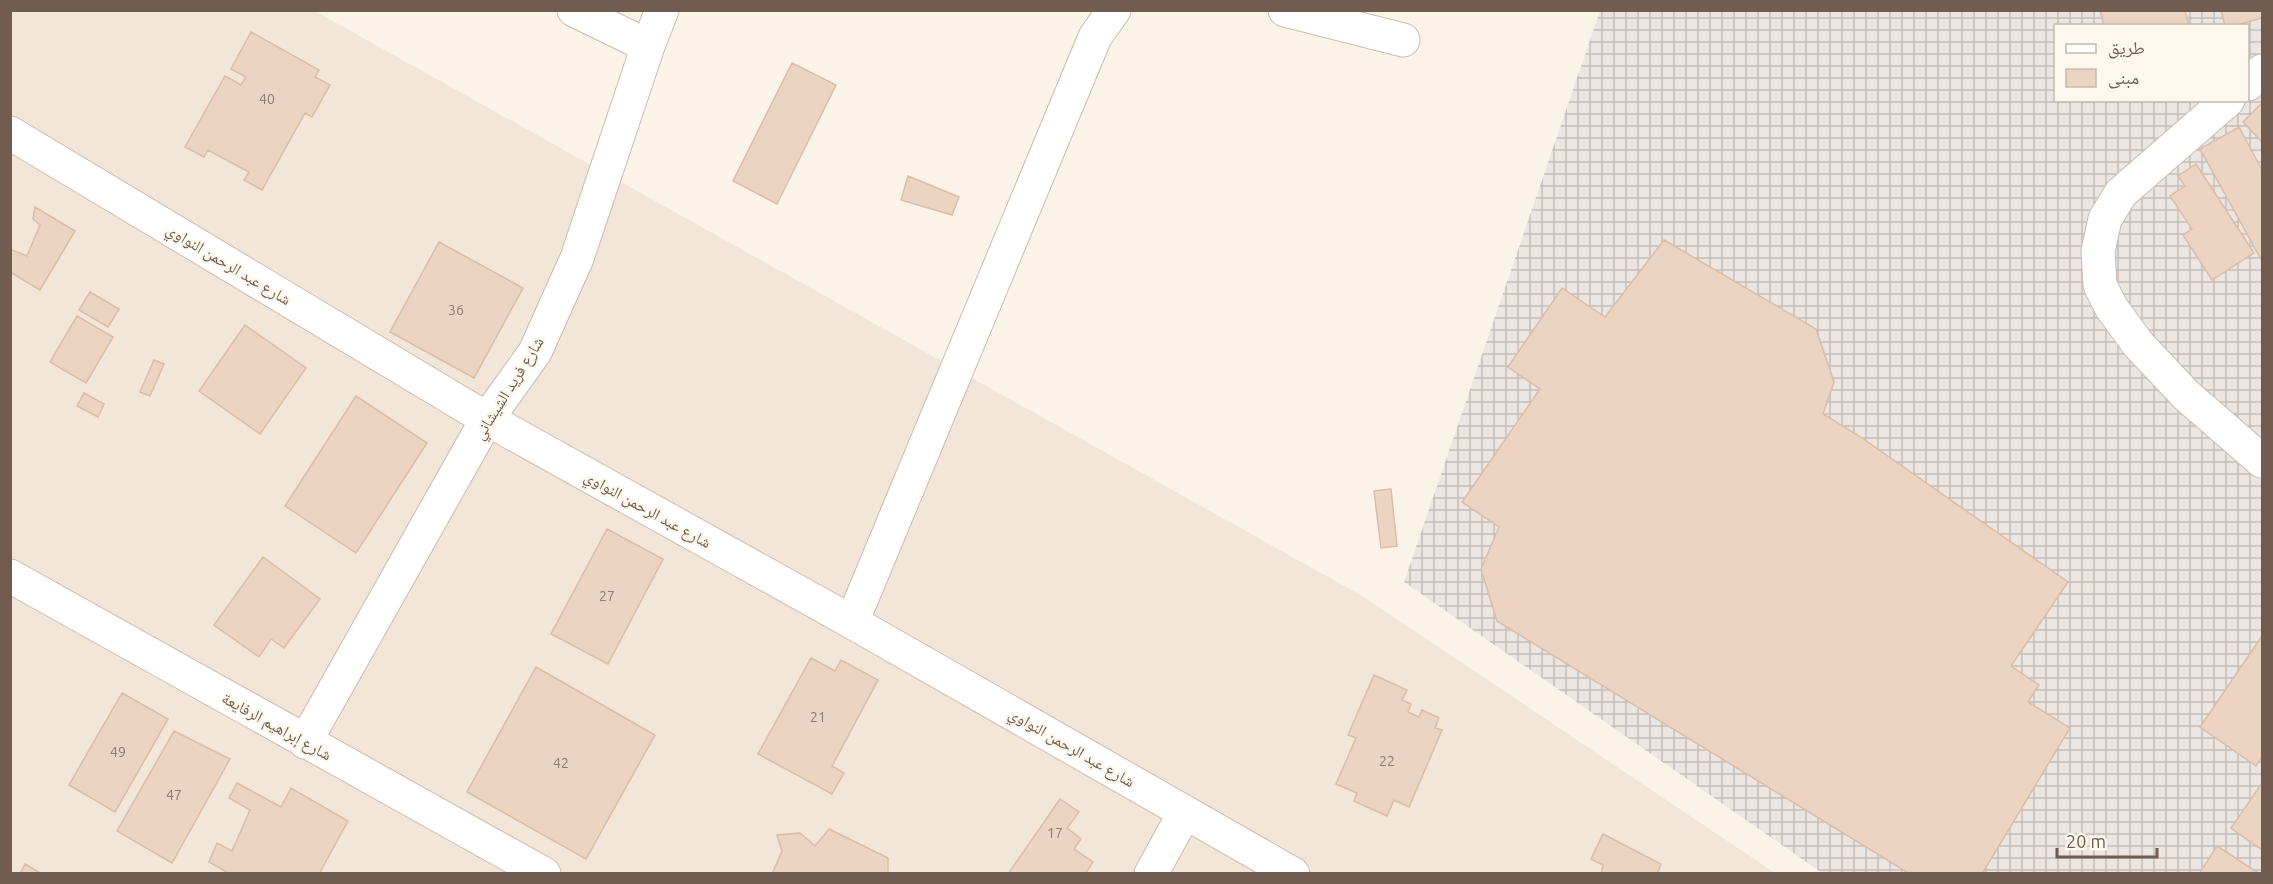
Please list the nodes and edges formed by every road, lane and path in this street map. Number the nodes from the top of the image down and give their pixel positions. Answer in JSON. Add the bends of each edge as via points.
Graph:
{"nodes":[{"id":1,"x":574,"y":10,"type":"edge"},
{"id":2,"x":662,"y":10,"type":"edge"},
{"id":3,"x":1114,"y":10,"type":"edge"},
{"id":4,"x":1285,"y":10,"type":"edge"},
{"id":5,"x":1403,"y":40,"type":"dead end"},
{"id":6,"x":648,"y":46,"type":"junction"},
{"id":7,"x":2262,"y":71,"type":"edge"},
{"id":8,"x":2249,"y":82,"type":"edge"},
{"id":9,"x":2226,"y":102,"type":"edge"},
{"id":10,"x":10,"y":133,"type":"edge"},
{"id":11,"x":487,"y":419,"type":"junction"},
{"id":12,"x":2262,"y":461,"type":"edge"},
{"id":13,"x":10,"y":576,"type":"edge"},
{"id":14,"x":852,"y":622,"type":"junction"},
{"id":15,"x":304,"y":741,"type":"junction"},
{"id":16,"x":1185,"y":812,"type":"junction"},
{"id":17,"x":544,"y":873,"type":"edge"},
{"id":18,"x":1151,"y":873,"type":"edge"},
{"id":19,"x":1293,"y":873,"type":"edge"}],
"edges":[{"from":1,"to":6,"type":"street"},
{"from":2,"to":6,"type":"street","name":"شارع فريد الشيشاني"},
{"from":3,"to":14,"type":"street","via":[[1095,37]]},
{"from":4,"to":5,"type":"street"},
{"from":6,"to":11,"type":"street","name":"شارع فريد الشيشاني","via":[[577,258],[535,352]]},
{"from":7,"to":8,"type":"street"},
{"from":9,"to":12,"type":"street","via":[[2121,193],[2105,219],[2098,251],[2100,285],[2138,344],[2186,395]]},
{"from":10,"to":11,"type":"street","name":"شارع عبد الرحمن النواوي"},
{"from":11,"to":14,"type":"street","name":"شارع عبد الرحمن النواوي"},
{"from":11,"to":15,"type":"street","name":"شارع فريد الشيشاني"},
{"from":13,"to":15,"type":"street","name":"شارع إبراهيم الرفايعة"},
{"from":14,"to":16,"type":"street","name":"شارع عبد الرحمن النواوي"},
{"from":15,"to":17,"type":"street","name":"شارع إبراهيم الرفايعة"},
{"from":16,"to":18,"type":"street"},
{"from":16,"to":19,"type":"street","name":"شارع عبد الرحمن النواوي"}]}
